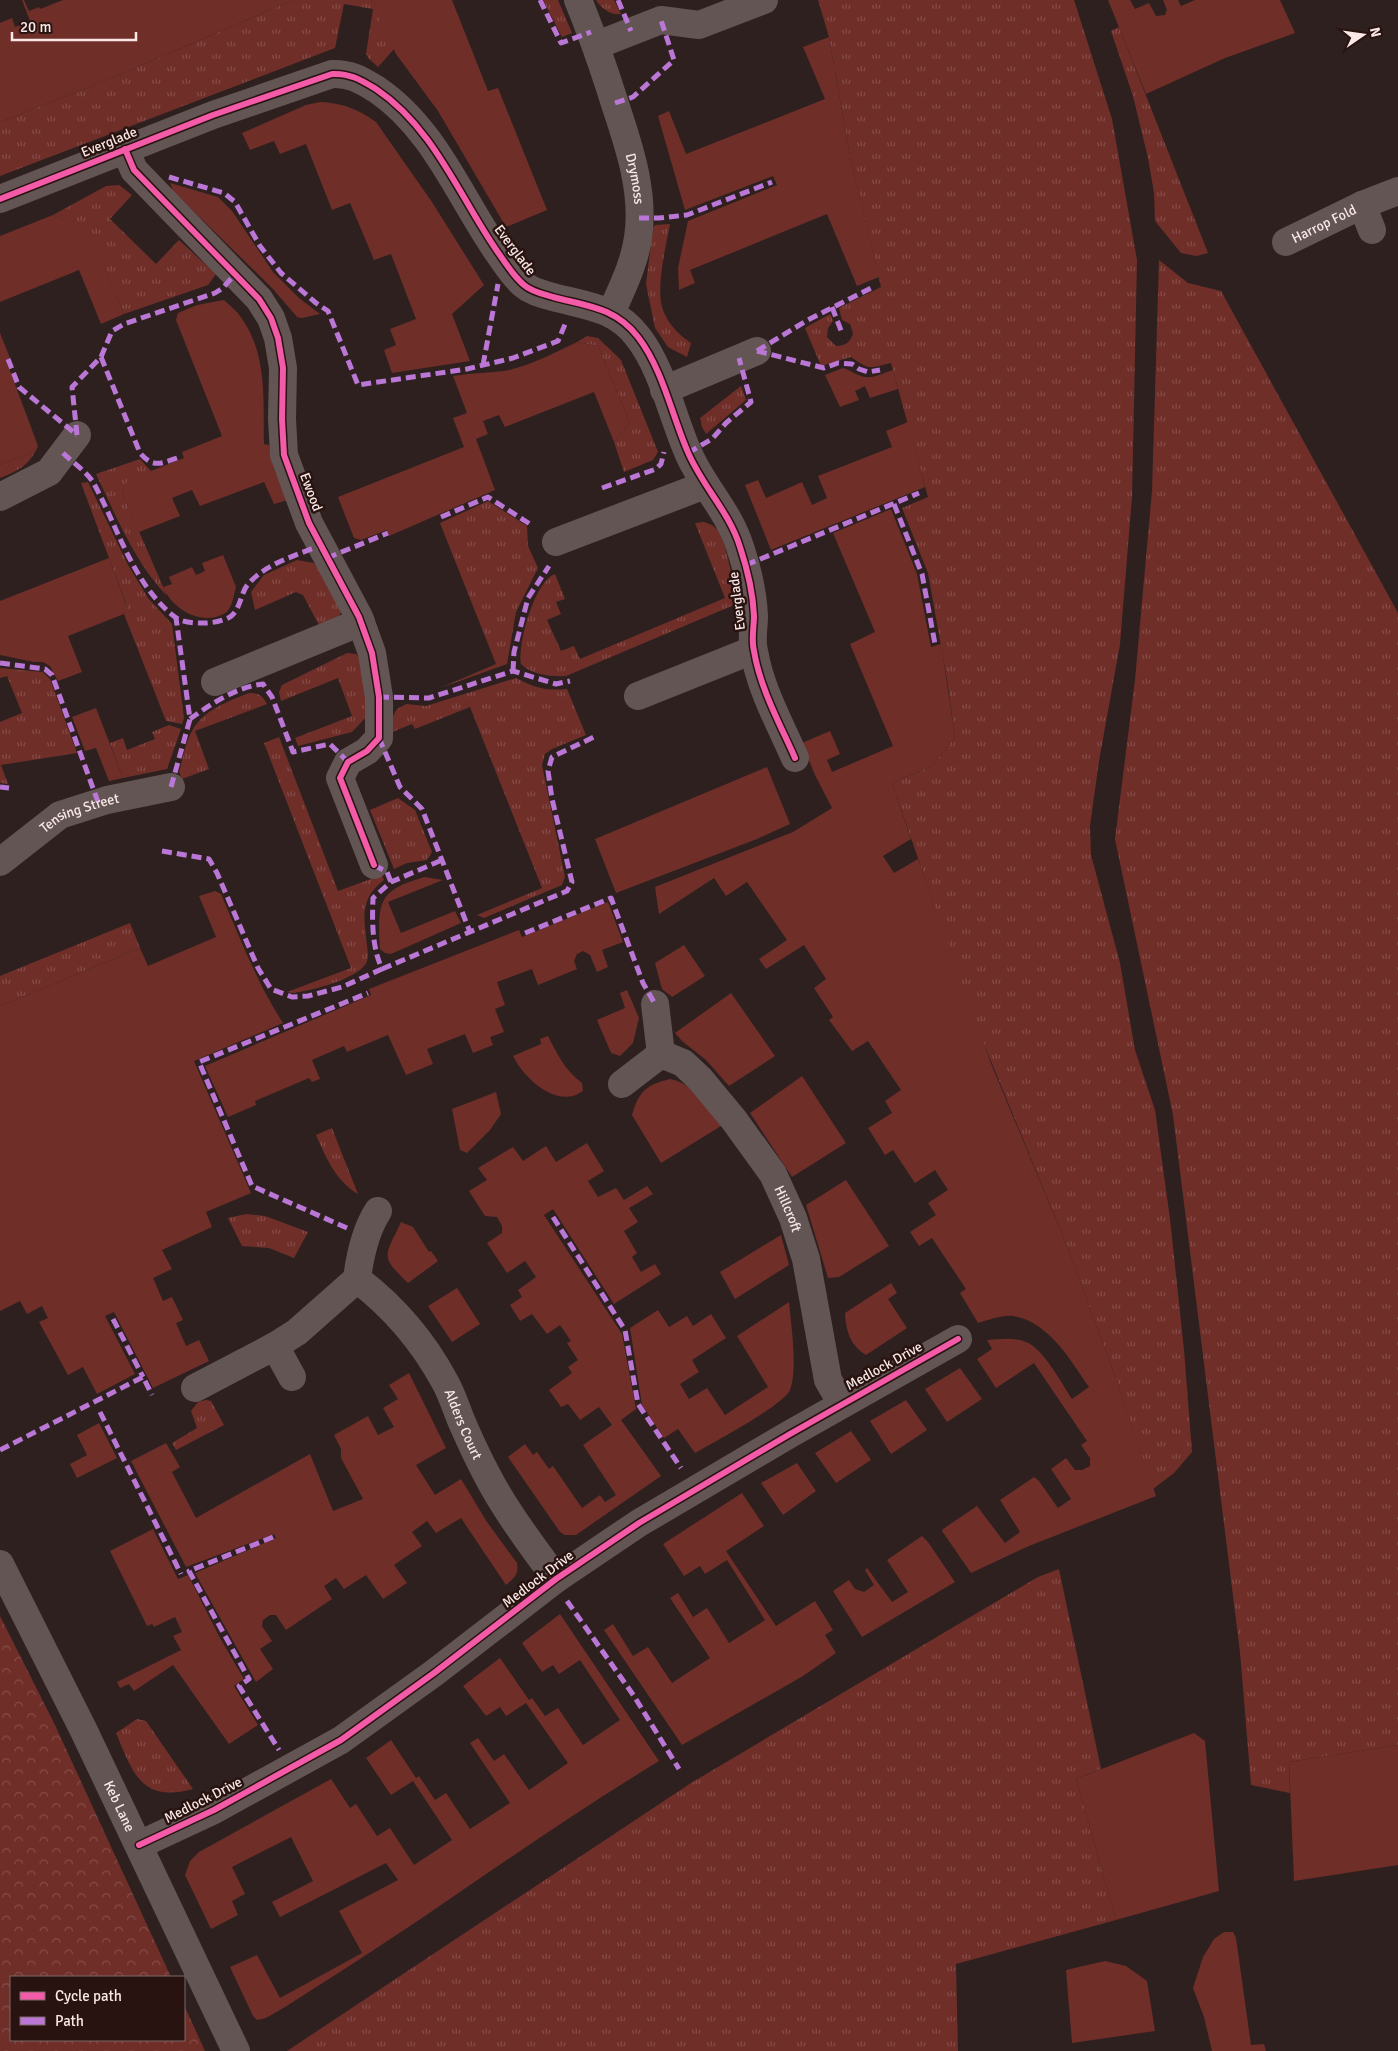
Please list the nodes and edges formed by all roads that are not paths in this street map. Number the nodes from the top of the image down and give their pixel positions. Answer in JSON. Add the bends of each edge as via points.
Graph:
{"nodes":[{"id":1,"x":578,"y":0,"type":"edge"},
{"id":2,"x":764,"y":0,"type":"edge"},
{"id":3,"x":596,"y":45,"type":"junction"},
{"id":4,"x":125,"y":149,"type":"junction"},
{"id":5,"x":1398,"y":190,"type":"edge"},
{"id":6,"x":0,"y":200,"type":"edge"},
{"id":7,"x":1286,"y":242,"type":"dead end"},
{"id":8,"x":611,"y":313,"type":"junction"},
{"id":9,"x":757,"y":351,"type":"dead end"},
{"id":10,"x":664,"y":390,"type":"junction"},
{"id":11,"x":77,"y":435,"type":"dead end"},
{"id":12,"x":705,"y":484,"type":"junction"},
{"id":13,"x":0,"y":497,"type":"edge"},
{"id":14,"x":556,"y":542,"type":"dead end"},
{"id":15,"x":361,"y":622,"type":"junction"},
{"id":16,"x":753,"y":650,"type":"junction"},
{"id":17,"x":215,"y":682,"type":"dead end"},
{"id":18,"x":638,"y":696,"type":"dead end"},
{"id":19,"x":795,"y":758,"type":"dead end"},
{"id":20,"x":172,"y":787,"type":"dead end"},
{"id":21,"x":0,"y":862,"type":"edge"},
{"id":22,"x":374,"y":865,"type":"dead end"},
{"id":23,"x":655,"y":1004,"type":"dead end"},
{"id":24,"x":661,"y":1054,"type":"junction"},
{"id":25,"x":622,"y":1084,"type":"dead end"},
{"id":26,"x":378,"y":1211,"type":"dead end"},
{"id":27,"x":357,"y":1279,"type":"junction"},
{"id":28,"x":958,"y":1339,"type":"dead end"},
{"id":29,"x":275,"y":1346,"type":"junction"},
{"id":30,"x":292,"y":1377,"type":"dead end"},
{"id":31,"x":195,"y":1388,"type":"dead end"},
{"id":32,"x":842,"y":1404,"type":"junction"},
{"id":33,"x":0,"y":1564,"type":"edge"},
{"id":34,"x":556,"y":1579,"type":"junction"},
{"id":35,"x":139,"y":1845,"type":"junction"},
{"id":36,"x":236,"y":2051,"type":"edge"}],
"edges":[{"from":1,"to":3,"type":"street","name":"Drymoss"},
{"from":2,"to":3,"type":"street","via":[[698,25],[661,20]]},
{"from":3,"to":8,"type":"street","name":"Drymoss","via":[[626,138],[639,207],[634,261]]},
{"from":4,"to":6,"type":"street","name":"Everglade"},
{"from":4,"to":8,"type":"street","name":"Everglade","via":[[332,74],[358,77],[411,118],[444,164],[492,243],[524,285],[536,292]]},
{"from":4,"to":15,"type":"street","name":"Ewood","via":[[134,170],[259,300],[271,318],[283,368],[284,455],[309,523]]},
{"from":5,"to":7,"type":"street","name":"Harrop Fold","via":[[1367,218]]},
{"from":8,"to":10,"type":"street","name":"Everglade","via":[[640,339]]},
{"from":9,"to":10,"type":"street"},
{"from":10,"to":12,"type":"street","name":"Everglade","via":[[688,453]]},
{"from":11,"to":13,"type":"street","via":[[49,472]]},
{"from":12,"to":14,"type":"street"},
{"from":12,"to":16,"type":"street","name":"Everglade","via":[[730,522],[746,565],[754,614]]},
{"from":15,"to":17,"type":"street"},
{"from":15,"to":22,"type":"street","name":"Ewood","via":[[372,653],[379,698],[378,738],[367,751],[348,762],[340,778]]},
{"from":16,"to":18,"type":"street"},
{"from":16,"to":19,"type":"street","name":"Everglade","via":[[765,688]]},
{"from":20,"to":21,"type":"street","name":"Tensing Street","via":[[107,800],[60,814]]},
{"from":23,"to":24,"type":"street"},
{"from":24,"to":25,"type":"street"},
{"from":24,"to":32,"type":"street","name":"Hillcroft","via":[[683,1064],[700,1079],[773,1174],[793,1218],[806,1259],[828,1380]]},
{"from":26,"to":27,"type":"street","via":[[364,1243]]},
{"from":27,"to":29,"type":"street","via":[[297,1332]]},
{"from":27,"to":34,"type":"street","name":"Alders Court","via":[[402,1318],[432,1361],[446,1383],[486,1474]]},
{"from":28,"to":32,"type":"street","name":"Medlock Drive"},
{"from":29,"to":30,"type":"street"},
{"from":29,"to":31,"type":"street"},
{"from":32,"to":34,"type":"street","name":"Medlock Drive","via":[[639,1523]]},
{"from":33,"to":35,"type":"street","name":"Keb Lane"},
{"from":34,"to":35,"type":"street","name":"Medlock Drive","via":[[341,1740],[214,1810]]},
{"from":35,"to":36,"type":"street","name":"Keb Lane"}]}
